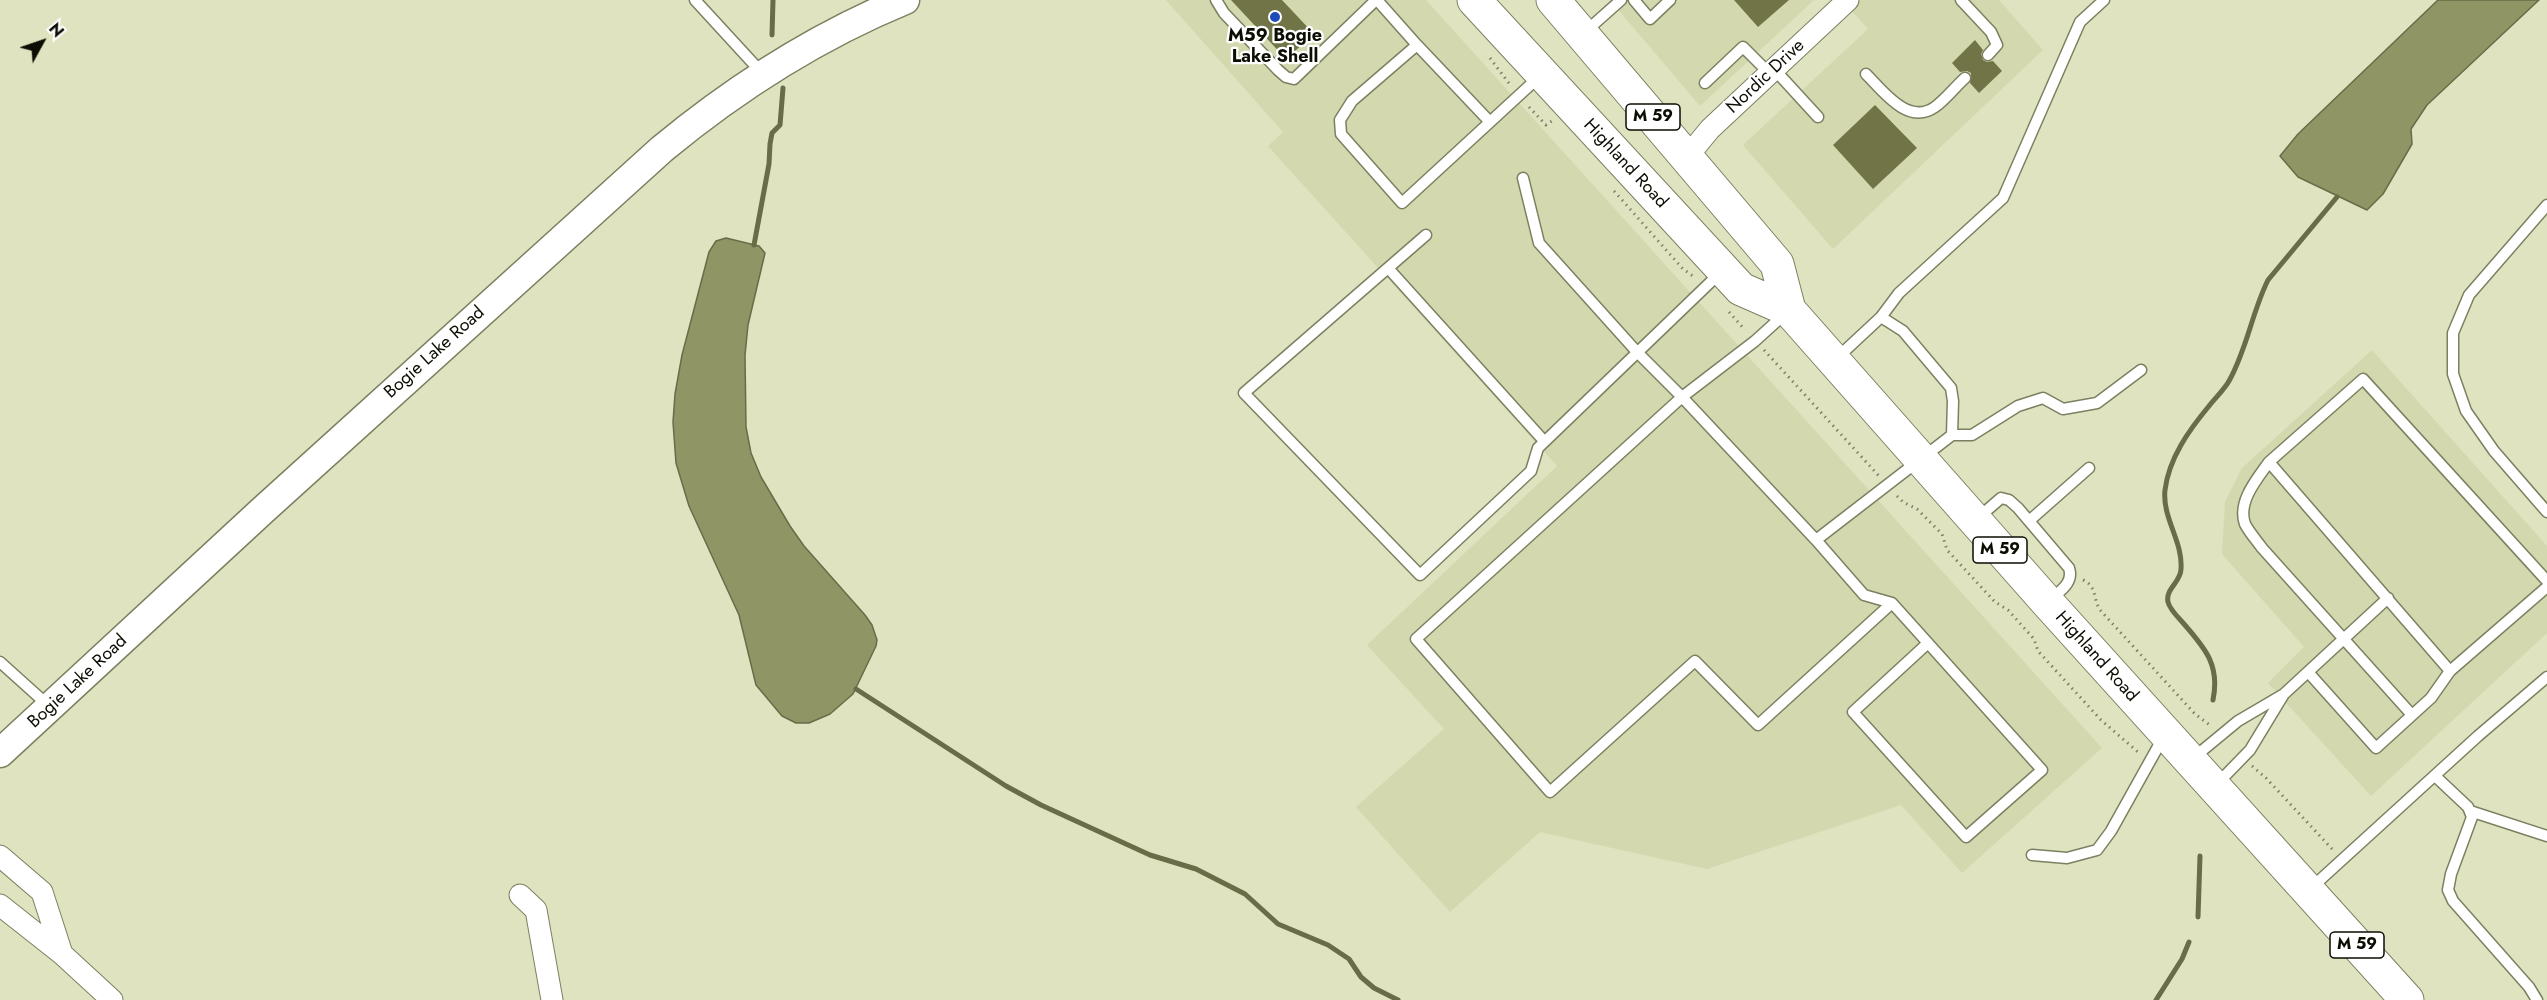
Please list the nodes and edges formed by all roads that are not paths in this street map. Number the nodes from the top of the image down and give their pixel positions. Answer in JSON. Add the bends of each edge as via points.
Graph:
{"nodes":[{"id":1,"x":695,"y":0,"type":"edge"},
{"id":2,"x":906,"y":0,"type":"edge"},
{"id":3,"x":1216,"y":0,"type":"edge"},
{"id":4,"x":1377,"y":0,"type":"edge"},
{"id":5,"x":1474,"y":0,"type":"edge"},
{"id":6,"x":1553,"y":0,"type":"edge"},
{"id":7,"x":1621,"y":0,"type":"edge"},
{"id":8,"x":1634,"y":0,"type":"edge"},
{"id":9,"x":1670,"y":0,"type":"edge"},
{"id":10,"x":1848,"y":0,"type":"edge"},
{"id":11,"x":1961,"y":0,"type":"edge"},
{"id":12,"x":2104,"y":0,"type":"edge"},
{"id":13,"x":1582,"y":34,"type":"junction"},
{"id":14,"x":1417,"y":45,"type":"junction"},
{"id":15,"x":1988,"y":55,"type":"dead end"},
{"id":16,"x":1772,"y":71,"type":"junction"},
{"id":17,"x":762,"y":73,"type":"junction"},
{"id":18,"x":1542,"y":74,"type":"junction"},
{"id":19,"x":1866,"y":74,"type":"dead end"},
{"id":20,"x":1965,"y":78,"type":"dead end"},
{"id":21,"x":1705,"y":82,"type":"dead end"},
{"id":22,"x":1818,"y":117,"type":"dead end"},
{"id":23,"x":1490,"y":123,"type":"junction"},
{"id":24,"x":1687,"y":157,"type":"junction"},
{"id":25,"x":1523,"y":178,"type":"dead end"},
{"id":26,"x":1628,"y":186,"type":"junction"},
{"id":27,"x":2547,"y":205,"type":"edge"},
{"id":28,"x":1426,"y":235,"type":"dead end"},
{"id":29,"x":1388,"y":268,"type":"junction"},
{"id":30,"x":1715,"y":278,"type":"junction"},
{"id":31,"x":1789,"y":310,"type":"junction"},
{"id":32,"x":1881,"y":317,"type":"junction"},
{"id":33,"x":1637,"y":352,"type":"junction"},
{"id":34,"x":1834,"y":361,"type":"junction"},
{"id":35,"x":2141,"y":370,"type":"dead end"},
{"id":36,"x":1682,"y":397,"type":"junction"},
{"id":37,"x":1952,"y":435,"type":"junction"},
{"id":38,"x":1544,"y":441,"type":"junction"},
{"id":39,"x":1920,"y":459,"type":"junction"},
{"id":40,"x":2269,"y":462,"type":"junction"},
{"id":41,"x":2089,"y":468,"type":"dead end"},
{"id":42,"x":2547,"y":512,"type":"edge"},
{"id":43,"x":1975,"y":521,"type":"junction"},
{"id":44,"x":2029,"y":521,"type":"junction"},
{"id":45,"x":1816,"y":540,"type":"junction"},
{"id":46,"x":2547,"y":580,"type":"edge"},
{"id":47,"x":2547,"y":586,"type":"edge"},
{"id":48,"x":2388,"y":598,"type":"junction"},
{"id":49,"x":2047,"y":602,"type":"junction"},
{"id":50,"x":1892,"y":603,"type":"junction"},
{"id":51,"x":2344,"y":639,"type":"junction"},
{"id":52,"x":1928,"y":643,"type":"junction"},
{"id":53,"x":0,"y":662,"type":"edge"},
{"id":54,"x":2450,"y":671,"type":"junction"},
{"id":55,"x":2308,"y":672,"type":"junction"},
{"id":56,"x":2547,"y":676,"type":"edge"},
{"id":57,"x":2284,"y":694,"type":"junction"},
{"id":58,"x":50,"y":708,"type":"junction"},
{"id":59,"x":2412,"y":715,"type":"junction"},
{"id":60,"x":2165,"y":733,"type":"junction"},
{"id":61,"x":0,"y":753,"type":"edge"},
{"id":62,"x":2190,"y":761,"type":"junction"},
{"id":63,"x":2435,"y":776,"type":"junction"},
{"id":64,"x":2214,"y":787,"type":"junction"},
{"id":65,"x":2470,"y":811,"type":"junction"},
{"id":66,"x":2547,"y":836,"type":"edge"},
{"id":67,"x":2032,"y":855,"type":"dead end"},
{"id":68,"x":0,"y":856,"type":"edge"},
{"id":69,"x":2308,"y":891,"type":"junction"},
{"id":70,"x":520,"y":895,"type":"dead end"},
{"id":71,"x":0,"y":905,"type":"edge"},
{"id":72,"x":62,"y":954,"type":"junction"},
{"id":73,"x":112,"y":1000,"type":"edge"},
{"id":74,"x":552,"y":1000,"type":"edge"},
{"id":75,"x":2407,"y":1000,"type":"edge"},
{"id":76,"x":2537,"y":1000,"type":"edge"}],
"edges":[{"from":1,"to":17,"type":"lane"},
{"from":2,"to":17,"type":"main road","name":"Bogie Lake Road","via":[[823,38]]},
{"from":3,"to":4,"type":"lane","via":[[1278,70],[1294,79]]},
{"from":4,"to":14,"type":"lane"},
{"from":5,"to":18,"type":"highway","name":"Highland Road","number":"M 59"},
{"from":6,"to":13,"type":"highway","name":"Highland Road","number":"M 59"},
{"from":7,"to":13,"type":"lane"},
{"from":8,"to":9,"type":"lane","via":[[1650,19]]},
{"from":10,"to":16,"type":"street","name":"Nordic Drive"},
{"from":11,"to":15,"type":"lane","via":[[1991,32],[1997,45]]},
{"from":12,"to":32,"type":"lane","via":[[2080,22],[2002,198],[1899,293]]},
{"from":13,"to":24,"type":"highway","name":"Highland Road","number":"M 59"},
{"from":14,"to":23,"type":"lane"},
{"from":14,"to":23,"type":"lane","via":[[1352,101],[1340,120],[1341,134],[1402,203]]},
{"from":16,"to":21,"type":"lane","via":[[1743,47]]},
{"from":16,"to":22,"type":"lane"},
{"from":16,"to":24,"type":"street","name":"Nordic Drive","via":[[1710,129]]},
{"from":17,"to":58,"type":"main road","name":"Bogie Lake Road","via":[[698,120],[611,194]]},
{"from":18,"to":23,"type":"lane"},
{"from":18,"to":26,"type":"highway","name":"Highland Road","number":"M 59"},
{"from":19,"to":20,"type":"lane","via":[[1899,107],[1915,112],[1933,108]]},
{"from":24,"to":26,"type":"highway","via":[[1675,176],[1666,181]]},
{"from":24,"to":31,"type":"highway","name":"Highland Road","number":"M 59","via":[[1777,264]]},
{"from":25,"to":33,"type":"lane","via":[[1539,243]]},
{"from":26,"to":30,"type":"highway","name":"Highland Road","number":"M 59"},
{"from":27,"to":42,"type":"lane","via":[[2469,295],[2453,333],[2453,374],[2466,411],[2494,451]]},
{"from":28,"to":29,"type":"lane"},
{"from":29,"to":38,"type":"lane"},
{"from":29,"to":38,"type":"lane","via":[[1244,393],[1420,575],[1531,471]]},
{"from":30,"to":31,"type":"highway","name":"Highland Road","number":"M 59"},
{"from":30,"to":33,"type":"lane"},
{"from":31,"to":34,"type":"highway","name":"Highland Road","number":"M 59"},
{"from":31,"to":36,"type":"lane"},
{"from":32,"to":34,"type":"lane"},
{"from":32,"to":37,"type":"lane","via":[[1903,331],[1951,388]]},
{"from":33,"to":36,"type":"lane"},
{"from":33,"to":38,"type":"lane"},
{"from":34,"to":39,"type":"highway","name":"Highland Road","number":"M 59"},
{"from":35,"to":37,"type":"lane","via":[[2097,403],[2064,409],[2043,398],[2018,406],[1972,435]]},
{"from":36,"to":45,"type":"lane"},
{"from":36,"to":50,"type":"lane","via":[[1416,639],[1550,792],[1695,661],[1758,725]]},
{"from":37,"to":39,"type":"lane"},
{"from":39,"to":43,"type":"highway","name":"Highland Road","number":"M 59"},
{"from":39,"to":45,"type":"lane"},
{"from":40,"to":46,"type":"lane","via":[[2363,378]]},
{"from":40,"to":48,"type":"lane"},
{"from":40,"to":51,"type":"lane","via":[[2252,486],[2245,504],[2245,523],[2262,548]]},
{"from":41,"to":44,"type":"lane"},
{"from":43,"to":44,"type":"lane","via":[[2001,498],[2009,500]]},
{"from":43,"to":49,"type":"highway","name":"Highland Road","number":"M 59"},
{"from":44,"to":49,"type":"lane","via":[[2072,576]]},
{"from":45,"to":50,"type":"lane","via":[[1864,595]]},
{"from":47,"to":54,"type":"lane"},
{"from":48,"to":51,"type":"lane"},
{"from":48,"to":54,"type":"lane"},
{"from":49,"to":60,"type":"highway","name":"Highland Road","number":"M 59"},
{"from":50,"to":52,"type":"lane"},
{"from":51,"to":55,"type":"lane"},
{"from":51,"to":59,"type":"lane"},
{"from":52,"to":52,"type":"lane","via":[[2042,770],[1966,837],[1853,712]]},
{"from":53,"to":58,"type":"lane"},
{"from":54,"to":59,"type":"lane","via":[[2431,698]]},
{"from":55,"to":57,"type":"lane"},
{"from":55,"to":59,"type":"lane","via":[[2376,748]]},
{"from":56,"to":63,"type":"lane"},
{"from":57,"to":62,"type":"lane","via":[[2238,721]]},
{"from":57,"to":64,"type":"lane","via":[[2263,731]]},
{"from":58,"to":61,"type":"main road","name":"Bogie Lake Road"},
{"from":60,"to":62,"type":"highway","name":"Highland Road","number":"M 59"},
{"from":60,"to":67,"type":"lane","via":[[2097,850],[2067,858]]},
{"from":62,"to":64,"type":"highway","name":"Highland Road","number":"M 59"},
{"from":63,"to":65,"type":"lane"},
{"from":63,"to":69,"type":"lane"},
{"from":64,"to":69,"type":"highway","name":"Highland Road","number":"M 59"},
{"from":65,"to":66,"type":"lane"},
{"from":65,"to":76,"type":"lane","via":[[2472,817],[2448,890],[2453,901]]},
{"from":68,"to":72,"type":"street","via":[[42,892]]},
{"from":69,"to":75,"type":"highway","name":"Highland Road","number":"M 59"},
{"from":70,"to":74,"type":"street","via":[[536,910]]},
{"from":71,"to":72,"type":"street"},
{"from":72,"to":73,"type":"street"}]}
